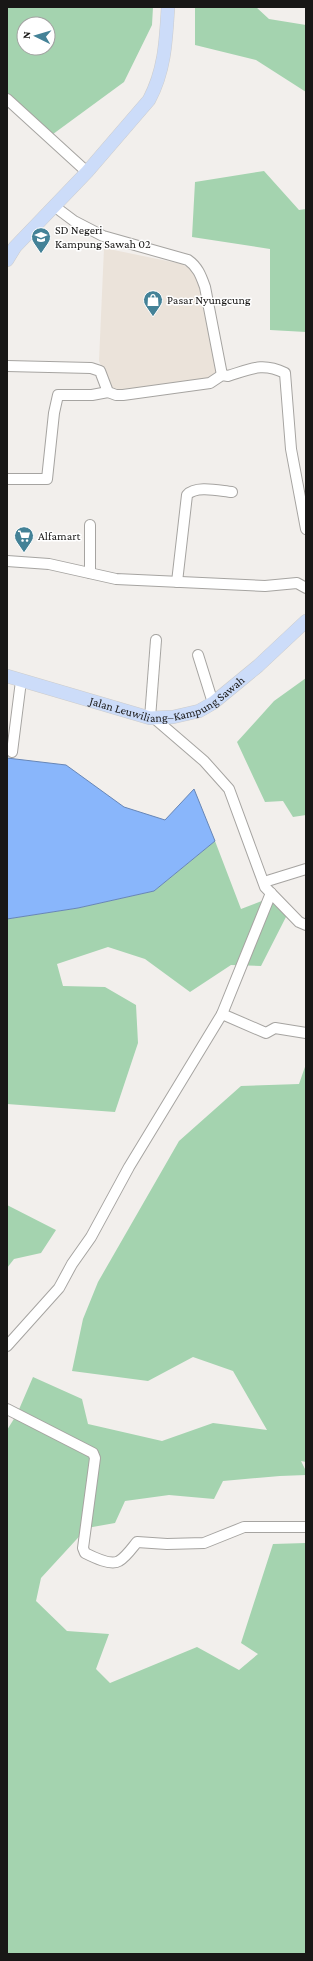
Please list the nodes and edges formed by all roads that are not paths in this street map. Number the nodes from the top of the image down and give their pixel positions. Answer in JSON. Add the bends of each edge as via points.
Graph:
{"nodes":[{"id":1,"x":168,"y":7,"type":"edge"},
{"id":2,"x":7,"y":99,"type":"edge"},
{"id":3,"x":87,"y":172,"type":"junction"},
{"id":4,"x":54,"y":206,"type":"junction"},
{"id":5,"x":7,"y":260,"type":"edge"},
{"id":6,"x":7,"y":366,"type":"edge"},
{"id":7,"x":222,"y":375,"type":"junction"},
{"id":8,"x":108,"y":392,"type":"junction"},
{"id":9,"x":7,"y":478,"type":"edge"},
{"id":10,"x":232,"y":492,"type":"dead end"},
{"id":11,"x":90,"y":525,"type":"dead end"},
{"id":12,"x":306,"y":529,"type":"edge"},
{"id":13,"x":7,"y":561,"type":"edge"},
{"id":14,"x":90,"y":573,"type":"junction"},
{"id":15,"x":177,"y":582,"type":"junction"},
{"id":16,"x":306,"y":588,"type":"edge"},
{"id":17,"x":306,"y":620,"type":"edge"},
{"id":18,"x":156,"y":640,"type":"dead end"},
{"id":19,"x":198,"y":655,"type":"dead end"},
{"id":20,"x":7,"y":676,"type":"edge"},
{"id":21,"x":21,"y":681,"type":"junction"},
{"id":22,"x":213,"y":703,"type":"junction"},
{"id":23,"x":152,"y":718,"type":"junction"},
{"id":24,"x":12,"y":752,"type":"dead end"},
{"id":25,"x":306,"y":869,"type":"edge"},
{"id":26,"x":264,"y":882,"type":"junction"},
{"id":27,"x":271,"y":893,"type":"junction"},
{"id":28,"x":306,"y":925,"type":"edge"},
{"id":29,"x":222,"y":1014,"type":"junction"},
{"id":30,"x":306,"y":1033,"type":"edge"},
{"id":31,"x":7,"y":1346,"type":"edge"},
{"id":32,"x":7,"y":1409,"type":"edge"},
{"id":33,"x":306,"y":1527,"type":"edge"}],
"edges":[{"from":1,"to":3,"type":"main road","via":[[166,52],[156,87],[139,113]]},
{"from":2,"to":3,"type":"street"},
{"from":3,"to":4,"type":"main road"},
{"from":4,"to":5,"type":"main road"},
{"from":4,"to":7,"type":"street","via":[[74,221],[103,236],[188,260],[194,264],[201,273],[205,287]]},
{"from":6,"to":8,"type":"street","via":[[91,368],[100,371]]},
{"from":7,"to":8,"type":"street","via":[[210,383],[123,395]]},
{"from":7,"to":12,"type":"street","via":[[228,376],[258,367],[272,367],[285,374],[291,449]]},
{"from":8,"to":9,"type":"street","via":[[92,395],[58,395],[47,479]]},
{"from":10,"to":15,"type":"street","via":[[197,490],[187,495]]},
{"from":11,"to":14,"type":"street"},
{"from":13,"to":14,"type":"street","via":[[49,564]]},
{"from":14,"to":15,"type":"street","via":[[116,579]]},
{"from":15,"to":16,"type":"street","via":[[265,586],[297,583]]},
{"from":17,"to":22,"type":"main road","name":"Jalan Leuwiliang–Kampung Sawah","via":[[258,666]]},
{"from":18,"to":23,"type":"street"},
{"from":19,"to":22,"type":"street"},
{"from":20,"to":21,"type":"main road","name":"Jalan Leuwiliang–Kampung Sawah"},
{"from":21,"to":23,"type":"main road","name":"Jalan Leuwiliang–Kampung Sawah"},
{"from":21,"to":24,"type":"street"},
{"from":22,"to":23,"type":"main road","name":"Jalan Leuwiliang–Kampung Sawah","via":[[199,711],[173,717]]},
{"from":23,"to":26,"type":"street","via":[[204,762],[229,789]]},
{"from":25,"to":26,"type":"street"},
{"from":26,"to":27,"type":"street"},
{"from":27,"to":28,"type":"street"},
{"from":27,"to":29,"type":"street"},
{"from":29,"to":30,"type":"street","via":[[266,1033],[275,1028]]},
{"from":29,"to":31,"type":"street","via":[[129,1166],[91,1237],[59,1288]]},
{"from":32,"to":33,"type":"street","via":[[93,1453],[95,1458],[83,1548],[85,1553],[94,1557],[119,1561],[137,1542],[204,1543],[244,1527]]}]}
